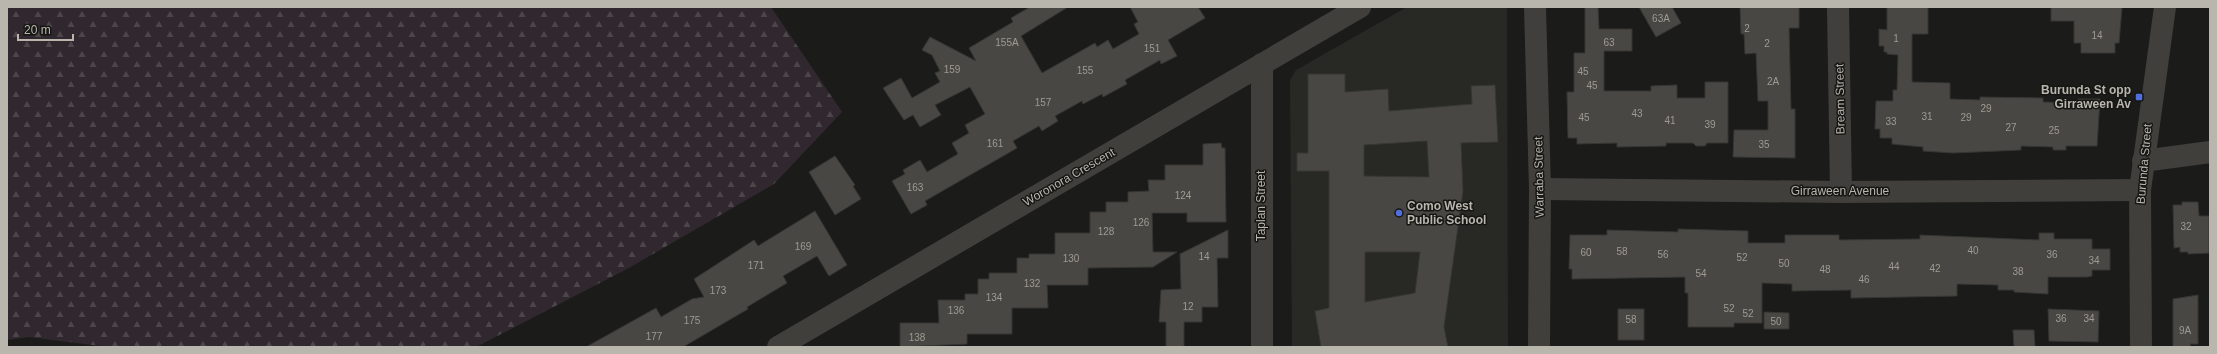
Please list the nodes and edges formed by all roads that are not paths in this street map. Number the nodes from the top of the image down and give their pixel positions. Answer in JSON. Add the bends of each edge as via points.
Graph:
{"nodes":[{"id":1,"x":1360,"y":7,"type":"edge"},
{"id":2,"x":1535,"y":7,"type":"edge"},
{"id":3,"x":1838,"y":7,"type":"edge"},
{"id":4,"x":2165,"y":7,"type":"edge"},
{"id":5,"x":1262,"y":64,"type":"junction"},
{"id":6,"x":2210,"y":152,"type":"edge"},
{"id":7,"x":2143,"y":161,"type":"junction"},
{"id":8,"x":1540,"y":189,"type":"junction"},
{"id":9,"x":2140,"y":190,"type":"junction"},
{"id":10,"x":1841,"y":192,"type":"junction"},
{"id":11,"x":778,"y":347,"type":"edge"},
{"id":12,"x":1262,"y":347,"type":"edge"},
{"id":13,"x":1539,"y":347,"type":"edge"},
{"id":14,"x":2141,"y":347,"type":"edge"}],
"edges":[{"from":1,"to":5,"type":"street","name":"Woronora Crescent"},
{"from":2,"to":8,"type":"street","name":"Warraba Street"},
{"from":3,"to":10,"type":"street","name":"Bream Street"},
{"from":4,"to":7,"type":"street","name":"Burunda Street"},
{"from":5,"to":11,"type":"street","name":"Woronora Crescent"},
{"from":5,"to":12,"type":"street","name":"Taplan Street"},
{"from":6,"to":7,"type":"street"},
{"from":7,"to":9,"type":"street","name":"Burunda Street"},
{"from":8,"to":10,"type":"street","name":"Girraween Avenue"},
{"from":8,"to":13,"type":"street","name":"Warraba Street"},
{"from":9,"to":10,"type":"street","name":"Girraween Avenue"},
{"from":9,"to":14,"type":"street","name":"Burunda Street"}]}
